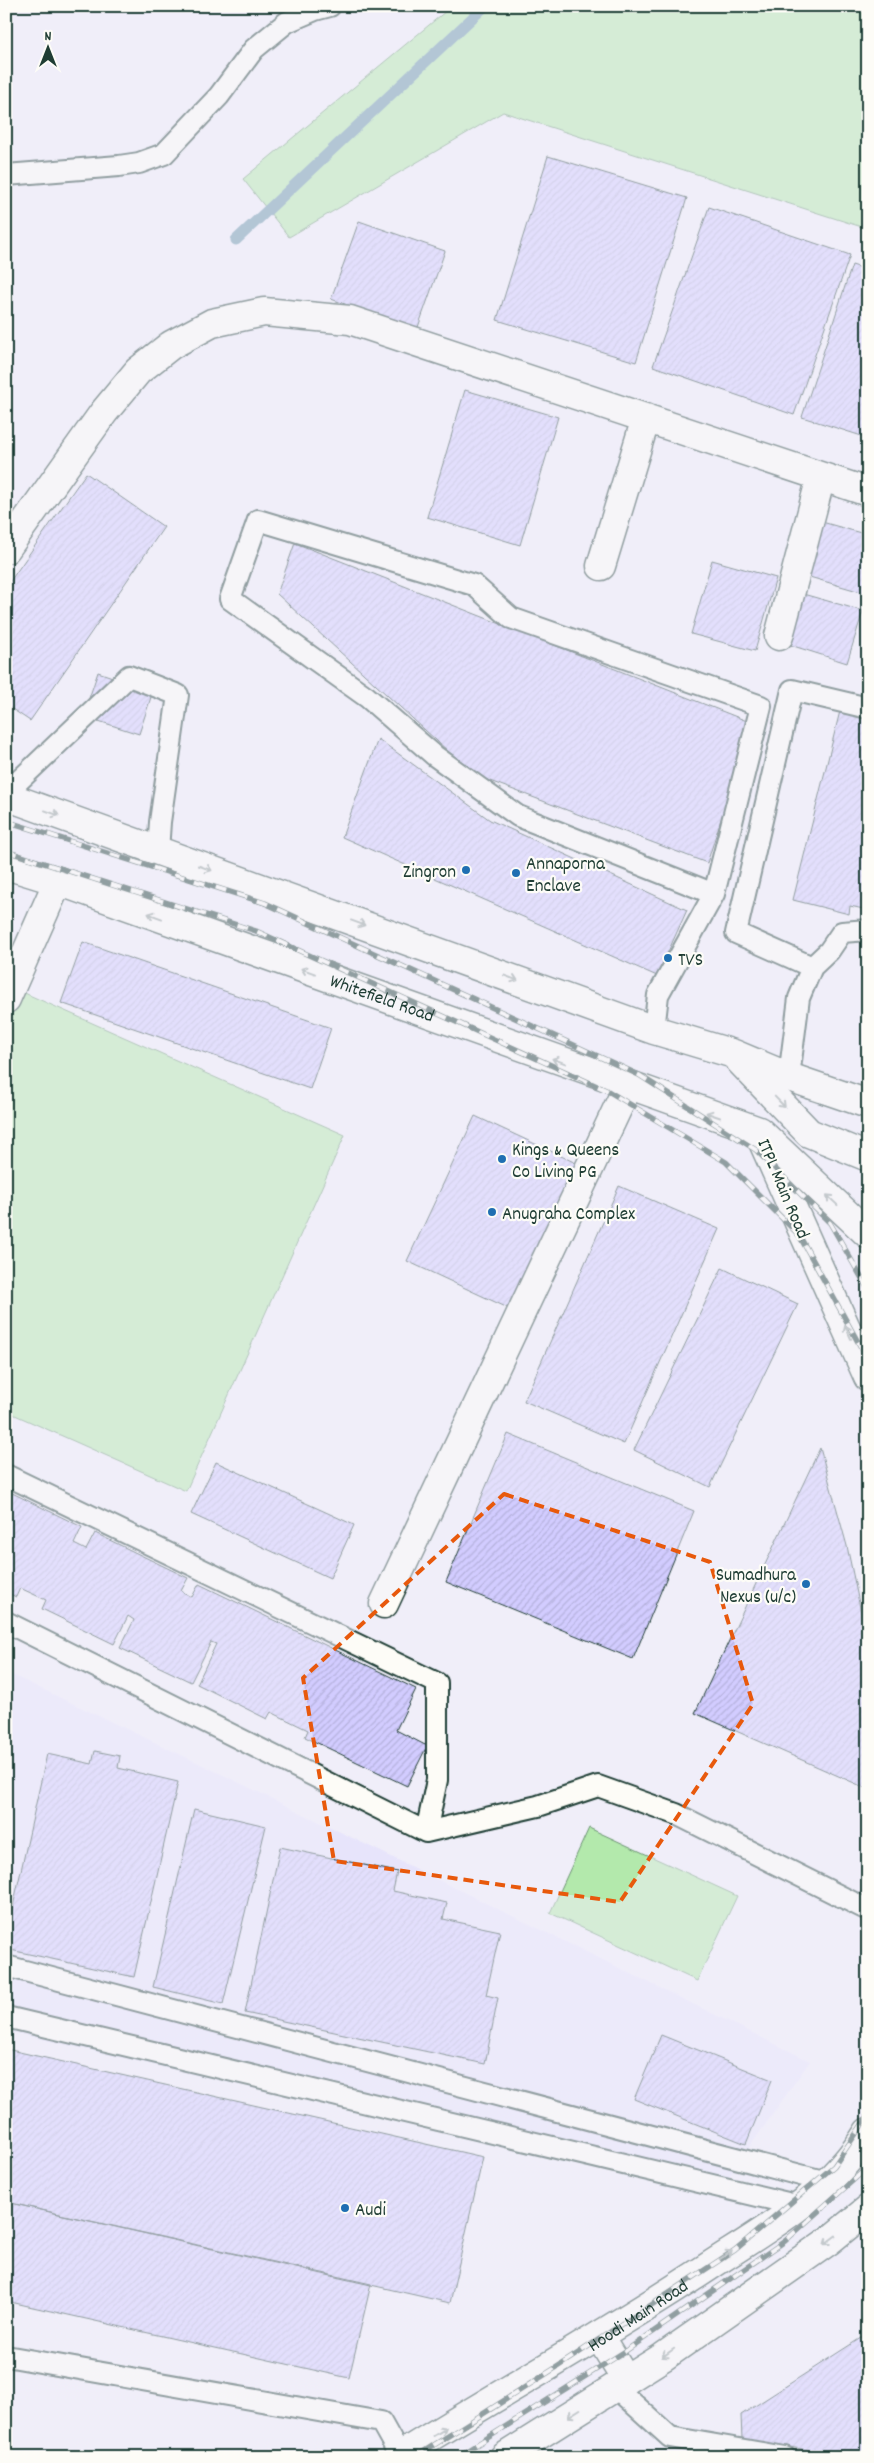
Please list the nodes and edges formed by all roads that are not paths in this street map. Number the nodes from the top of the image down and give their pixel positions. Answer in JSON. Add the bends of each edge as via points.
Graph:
{"nodes":[{"id":1,"x":330,"y":6,"type":"edge"},
{"id":2,"x":6,"y":176,"type":"edge"},
{"id":3,"x":646,"y":418,"type":"junction"},
{"id":4,"x":821,"y":477,"type":"junction"},
{"id":5,"x":868,"y":492,"type":"edge"},
{"id":6,"x":6,"y":549,"type":"edge"},
{"id":7,"x":601,"y":566,"type":"dead end"},
{"id":8,"x":779,"y":636,"type":"dead end"},
{"id":9,"x":868,"y":708,"type":"edge"},
{"id":10,"x":6,"y":795,"type":"edge"},
{"id":11,"x":158,"y":851,"type":"junction"},
{"id":12,"x":6,"y":865,"type":"edge"},
{"id":13,"x":58,"y":881,"type":"junction"},
{"id":14,"x":714,"y":894,"type":"junction"},
{"id":15,"x":868,"y":930,"type":"edge"},
{"id":16,"x":812,"y":966,"type":"junction"},
{"id":17,"x":6,"y":999,"type":"edge"},
{"id":18,"x":654,"y":1030,"type":"junction"},
{"id":19,"x":734,"y":1054,"type":"junction"},
{"id":20,"x":789,"y":1077,"type":"junction"},
{"id":21,"x":628,"y":1086,"type":"junction"},
{"id":22,"x":868,"y":1104,"type":"edge"},
{"id":23,"x":759,"y":1131,"type":"junction"},
{"id":24,"x":868,"y":1157,"type":"edge"},
{"id":25,"x":868,"y":1234,"type":"edge"},
{"id":26,"x":868,"y":1376,"type":"edge"},
{"id":27,"x":6,"y":1474,"type":"edge"},
{"id":28,"x":384,"y":1604,"type":"dead end"},
{"id":29,"x":6,"y":1622,"type":"edge"},
{"id":30,"x":426,"y":1832,"type":"junction"},
{"id":31,"x":868,"y":1910,"type":"edge"},
{"id":32,"x":6,"y":1966,"type":"edge"},
{"id":33,"x":6,"y":2016,"type":"edge"},
{"id":34,"x":863,"y":2140,"type":"edge"},
{"id":35,"x":827,"y":2182,"type":"junction"},
{"id":36,"x":800,"y":2206,"type":"junction"},
{"id":37,"x":868,"y":2209,"type":"edge"},
{"id":38,"x":600,"y":2336,"type":"junction"},
{"id":39,"x":6,"y":2356,"type":"edge"},
{"id":40,"x":621,"y":2383,"type":"junction"},
{"id":41,"x":399,"y":2456,"type":"edge"},
{"id":42,"x":504,"y":2457,"type":"edge"},
{"id":43,"x":785,"y":2457,"type":"edge"}],
"edges":[{"from":1,"to":2,"type":"lane","via":[[287,22],[254,49],[219,96],[164,154],[140,163],[119,166]]},
{"from":3,"to":4,"type":"main road"},
{"from":3,"to":6,"type":"main road","via":[[350,320],[264,312],[212,323],[171,345],[138,371],[104,412]]},
{"from":3,"to":7,"type":"main road"},
{"from":4,"to":5,"type":"main road"},
{"from":4,"to":8,"type":"main road"},
{"from":9,"to":16,"type":"lane","via":[[792,690],[736,933]]},
{"from":10,"to":11,"type":"main road","one_way":true},
{"from":10,"to":11,"type":"lane","via":[[129,676],[178,695]]},
{"from":11,"to":18,"type":"main road","one_way":true},
{"from":12,"to":13,"type":"main road","name":"Whitefield Road"},
{"from":13,"to":17,"type":"main road"},
{"from":21,"to":13,"type":"main road","name":"Whitefield Road","one_way":true},
{"from":14,"to":14,"type":"lane","via":[[761,706],[511,618],[474,585],[258,520],[230,599],[367,697],[435,756],[518,816]]},
{"from":14,"to":18,"type":"lane","via":[[658,994]]},
{"from":15,"to":16,"type":"lane","via":[[842,932]]},
{"from":16,"to":20,"type":"lane","via":[[799,998]]},
{"from":18,"to":19,"type":"main road"},
{"from":19,"to":20,"type":"main road"},
{"from":19,"to":24,"type":"main road","one_way":true,"via":[[809,1133]]},
{"from":20,"to":22,"type":"main road"},
{"from":23,"to":21,"type":"main road","name":"Whitefield Road","one_way":true},
{"from":21,"to":28,"type":"main road"},
{"from":25,"to":23,"type":"main road","name":"ITPL Main Road","one_way":true},
{"from":26,"to":23,"type":"main road","name":"ITPL Main Road","one_way":true},
{"from":27,"to":30,"type":"lane","via":[[437,1683],[436,1780]]},
{"from":29,"to":30,"type":"lane"},
{"from":30,"to":31,"type":"lane","via":[[538,1806],[598,1786],[676,1814]]},
{"from":32,"to":35,"type":"lane"},
{"from":33,"to":36,"type":"lane"},
{"from":34,"to":35,"type":"main road","name":"Hoodi Main Road"},
{"from":35,"to":36,"type":"main road","name":"Hoodi Main Road"},
{"from":38,"to":36,"type":"main road","name":"Hoodi Main Road","one_way":true},
{"from":37,"to":40,"type":"main road","one_way":true,"via":[[830,2240]]},
{"from":38,"to":40,"type":"main road"},
{"from":41,"to":38,"type":"main road","name":"Hoodi Main Road","one_way":true},
{"from":39,"to":41,"type":"lane","via":[[381,2422]]},
{"from":40,"to":42,"type":"main road","one_way":true},
{"from":40,"to":43,"type":"lane","via":[[670,2437]]}]}
